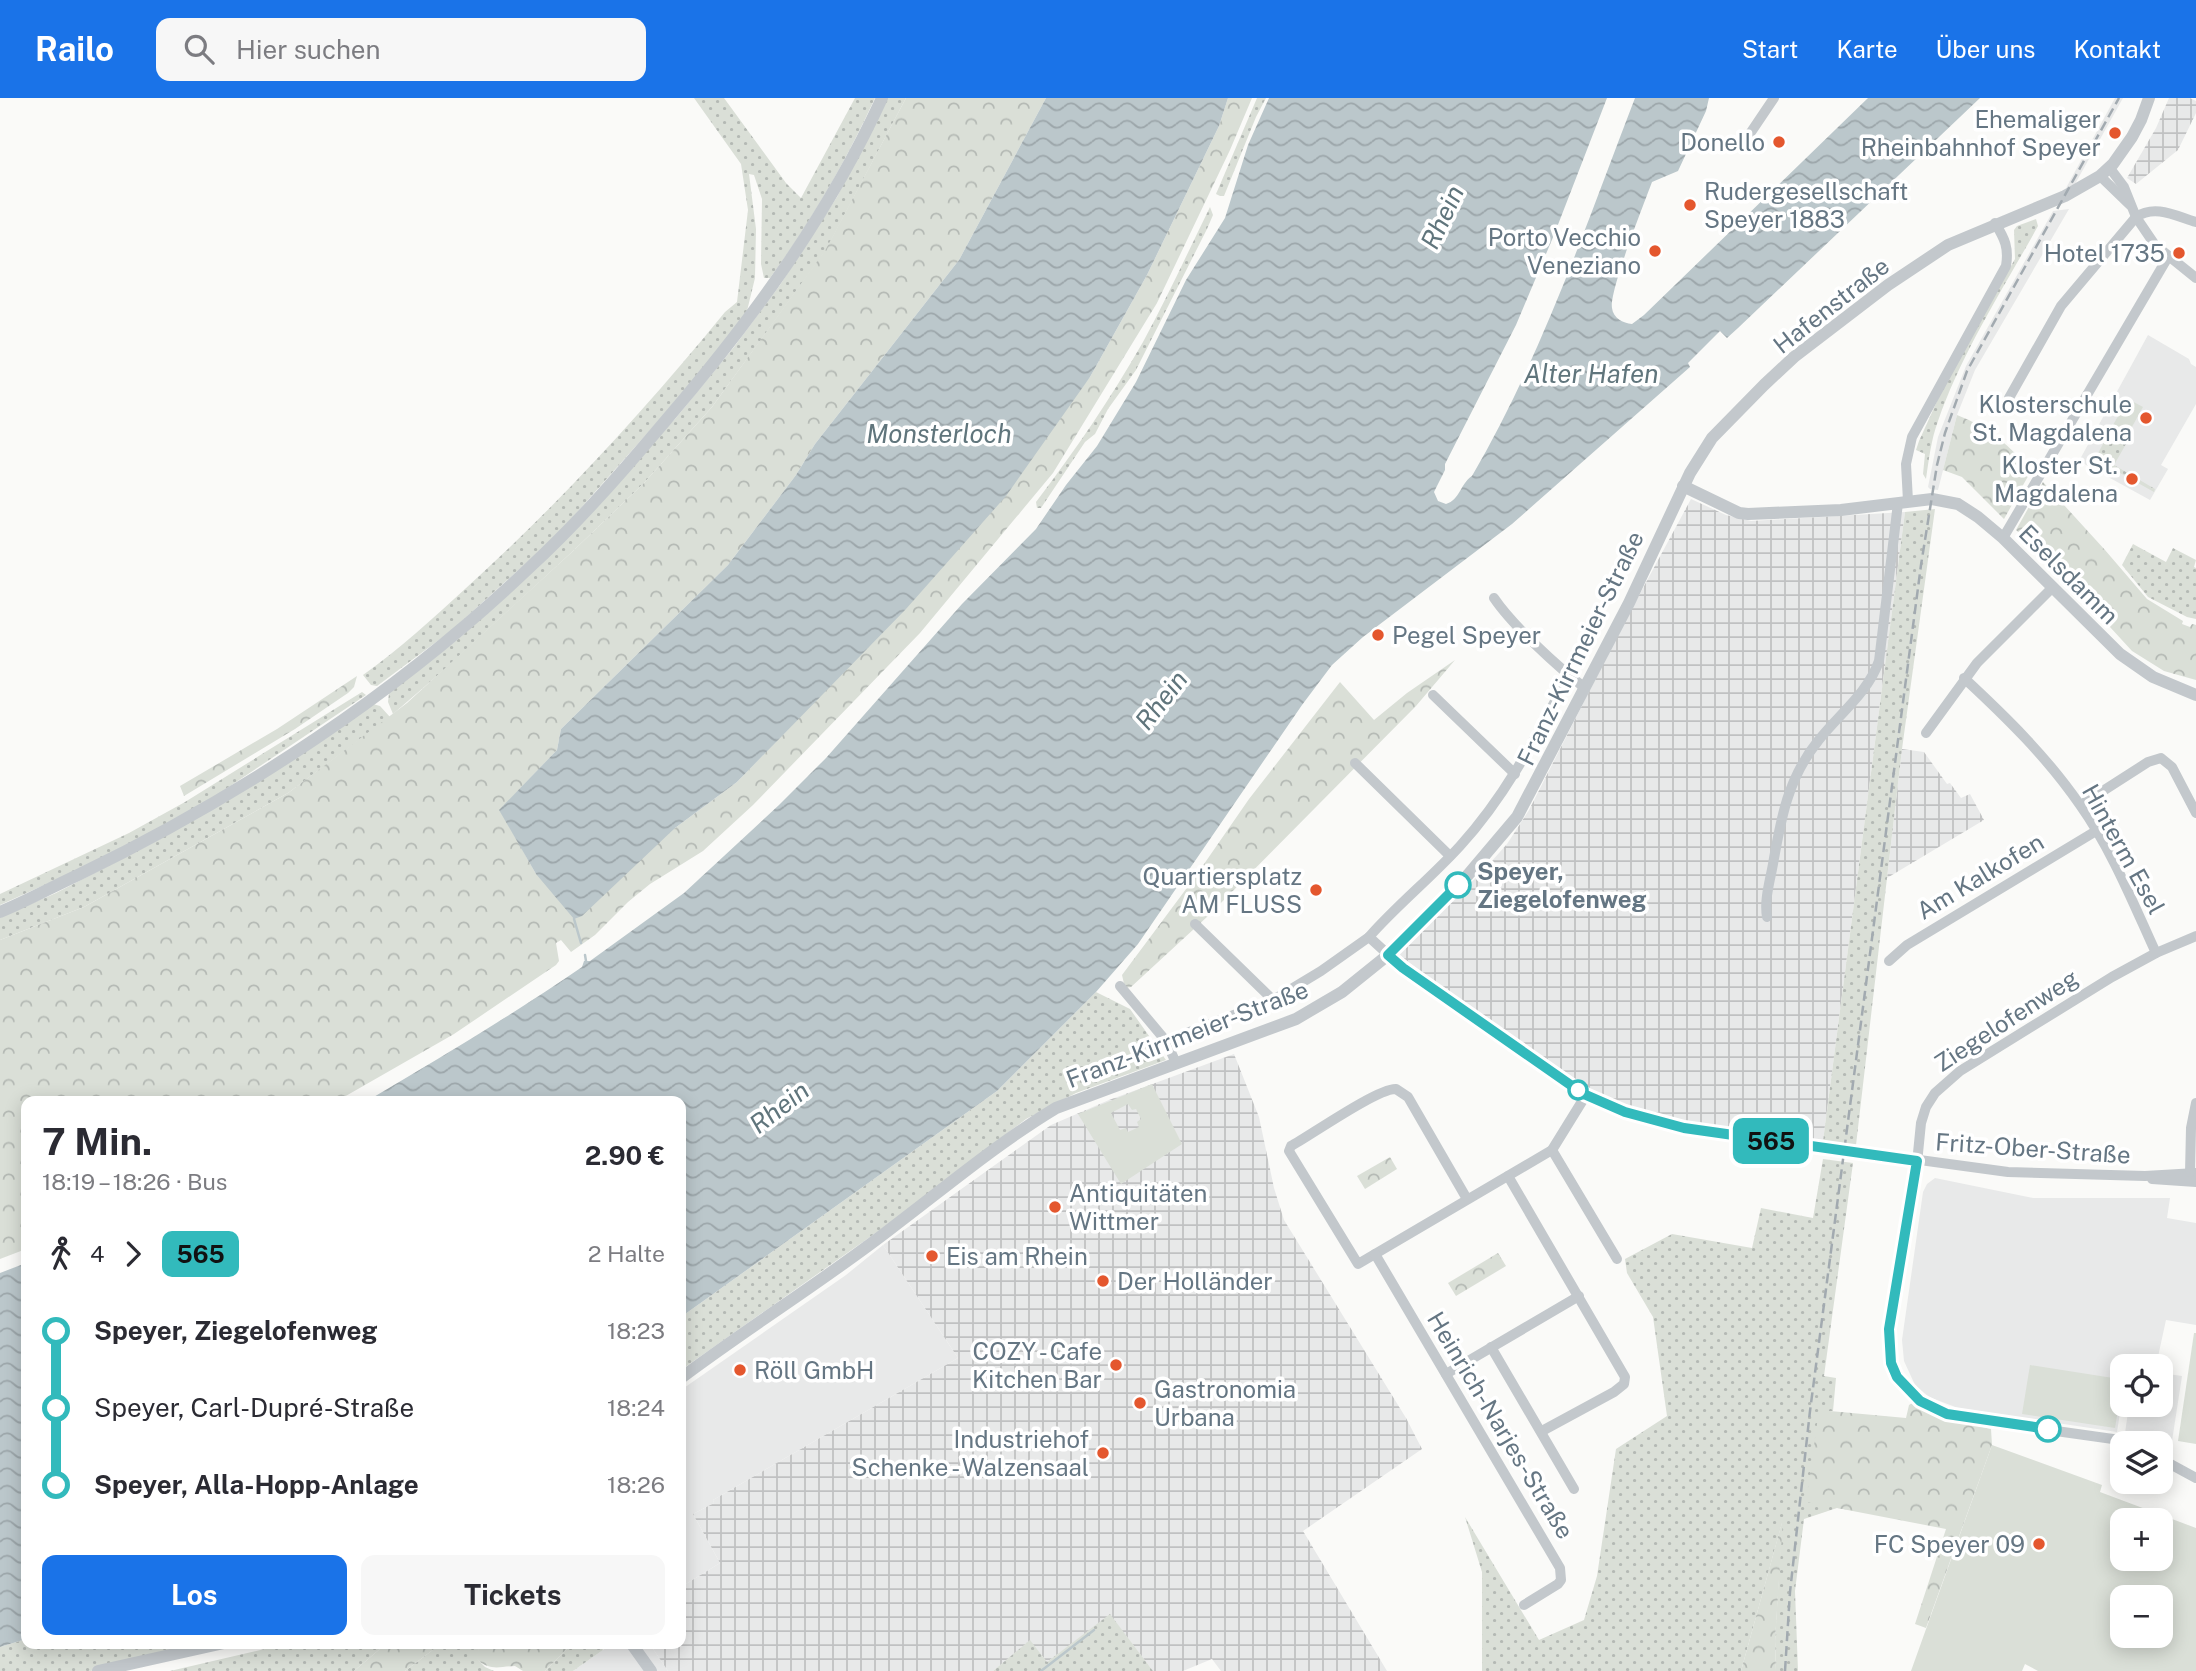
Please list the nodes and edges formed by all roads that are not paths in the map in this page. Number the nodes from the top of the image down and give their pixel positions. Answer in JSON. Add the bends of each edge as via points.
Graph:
{"nodes":[{"id":1,"x":882,"y":98,"type":"edge"},
{"id":2,"x":1774,"y":98,"type":"edge"},
{"id":3,"x":2148,"y":98,"type":"edge"},
{"id":4,"x":1745,"y":141,"type":"dead end"},
{"id":5,"x":2105,"y":172,"type":"junction"},
{"id":6,"x":2136,"y":217,"type":"junction"},
{"id":7,"x":2196,"y":222,"type":"edge"},
{"id":8,"x":1996,"y":223,"type":"junction"},
{"id":9,"x":2168,"y":257,"type":"junction"},
{"id":10,"x":2196,"y":278,"type":"edge"},
{"id":11,"x":2009,"y":398,"type":"dead end"},
{"id":12,"x":1683,"y":486,"type":"junction"},
{"id":13,"x":1903,"y":502,"type":"junction"},
{"id":14,"x":2003,"y":538,"type":"junction"},
{"id":15,"x":2052,"y":588,"type":"junction"},
{"id":16,"x":1494,"y":598,"type":"dead end"},
{"id":17,"x":1569,"y":675,"type":"junction"},
{"id":18,"x":1964,"y":678,"type":"junction"},
{"id":19,"x":1586,"y":688,"type":"junction"},
{"id":20,"x":1433,"y":695,"type":"dead end"},
{"id":21,"x":2196,"y":695,"type":"edge"},
{"id":22,"x":1926,"y":733,"type":"dead end"},
{"id":23,"x":1354,"y":763,"type":"dead end"},
{"id":24,"x":1515,"y":774,"type":"junction"},
{"id":25,"x":2081,"y":805,"type":"junction"},
{"id":26,"x":2196,"y":813,"type":"edge"},
{"id":27,"x":2096,"y":831,"type":"junction"},
{"id":28,"x":1450,"y":856,"type":"junction"},
{"id":29,"x":0,"y":912,"type":"edge"},
{"id":30,"x":1767,"y":917,"type":"dead end"},
{"id":31,"x":1195,"y":924,"type":"dead end"},
{"id":32,"x":2196,"y":936,"type":"edge"},
{"id":33,"x":1369,"y":937,"type":"junction"},
{"id":34,"x":2155,"y":953,"type":"junction"},
{"id":35,"x":1388,"y":955,"type":"junction"},
{"id":36,"x":1889,"y":961,"type":"dead end"},
{"id":37,"x":1120,"y":986,"type":"dead end"},
{"id":38,"x":1273,"y":1000,"type":"junction"},
{"id":39,"x":1166,"y":1041,"type":"junction"},
{"id":40,"x":1176,"y":1063,"type":"junction"},
{"id":41,"x":1586,"y":1095,"type":"junction"},
{"id":42,"x":2196,"y":1103,"type":"edge"},
{"id":43,"x":1552,"y":1150,"type":"junction"},
{"id":44,"x":1917,"y":1161,"type":"junction"},
{"id":45,"x":1508,"y":1176,"type":"junction"},
{"id":46,"x":2194,"y":1176,"type":"edge"},
{"id":47,"x":1468,"y":1199,"type":"junction"},
{"id":48,"x":1375,"y":1254,"type":"junction"},
{"id":49,"x":1617,"y":1259,"type":"dead end"},
{"id":50,"x":1579,"y":1296,"type":"junction"},
{"id":51,"x":1491,"y":1347,"type":"junction"},
{"id":52,"x":686,"y":1374,"type":"edge"},
{"id":53,"x":1446,"y":1374,"type":"junction"},
{"id":54,"x":1542,"y":1431,"type":"junction"},
{"id":55,"x":2110,"y":1438,"type":"edge"},
{"id":56,"x":2173,"y":1466,"type":"edge"},
{"id":57,"x":2196,"y":1478,"type":"edge"},
{"id":58,"x":1574,"y":1489,"type":"dead end"},
{"id":59,"x":1524,"y":1605,"type":"dead end"},
{"id":60,"x":197,"y":1649,"type":"edge"},
{"id":61,"x":635,"y":1649,"type":"edge"},
{"id":62,"x":98,"y":1671,"type":"edge"},
{"id":63,"x":651,"y":1671,"type":"edge"}],
"edges":[{"from":1,"to":29,"type":"street","via":[[822,210],[755,311],[604,493],[529,569],[405,673],[282,760],[126,852]]},
{"from":2,"to":4,"type":"street"},
{"from":3,"to":5,"type":"street","via":[[2133,137]]},
{"from":5,"to":6,"type":"street"},
{"from":5,"to":8,"type":"street","name":"Hafenstraße","via":[[2065,196]]},
{"from":6,"to":7,"type":"street","via":[[2153,210]]},
{"from":6,"to":9,"type":"street"},
{"from":6,"to":11,"type":"street","via":[[2061,306]]},
{"from":8,"to":12,"type":"street","name":"Hafenstraße","via":[[1948,245],[1794,357],[1712,438]]},
{"from":8,"to":13,"type":"street","via":[[2007,245],[2006,266],[1912,437]]},
{"from":9,"to":10,"type":"street"},
{"from":9,"to":14,"type":"street"},
{"from":12,"to":13,"type":"street","name":"Eselsdamm","via":[[1748,514]]},
{"from":12,"to":19,"type":"street","name":"Franz-Kirrmeier-Straße"},
{"from":13,"to":14,"type":"street","name":"Eselsdamm","via":[[1932,499],[1958,504]]},
{"from":13,"to":30,"type":"street","via":[[1879,661],[1870,680],[1819,738],[1791,783],[1779,822]]},
{"from":14,"to":15,"type":"street","name":"Eselsdamm"},
{"from":15,"to":18,"type":"street"},
{"from":15,"to":21,"type":"street","name":"Eselsdamm","via":[[2135,666]]},
{"from":16,"to":17,"type":"street"},
{"from":17,"to":19,"type":"street"},
{"from":17,"to":24,"type":"street"},
{"from":18,"to":22,"type":"street"},
{"from":18,"to":25,"type":"street","name":"Hinterm Esel","via":[[2035,748]]},
{"from":19,"to":35,"type":"street","name":"Franz-Kirrmeier-Straße","via":[[1517,817],[1462,882]]},
{"from":20,"to":24,"type":"street"},
{"from":23,"to":28,"type":"street"},
{"from":24,"to":28,"type":"street"},
{"from":25,"to":26,"type":"street","via":[[2161,758],[2172,767]]},
{"from":25,"to":27,"type":"street","name":"Hinterm Esel"},
{"from":27,"to":34,"type":"street","name":"Hinterm Esel"},
{"from":27,"to":36,"type":"street","name":"Am Kalkofen","via":[[1907,945]]},
{"from":28,"to":33,"type":"street"},
{"from":31,"to":38,"type":"street"},
{"from":32,"to":34,"type":"street","name":"Ziegelofenweg"},
{"from":33,"to":35,"type":"street"},
{"from":33,"to":38,"type":"street"},
{"from":34,"to":44,"type":"street","name":"Ziegelofenweg","via":[[1945,1082],[1926,1107]]},
{"from":35,"to":40,"type":"street","name":"Franz-Kirrmeier-Straße","via":[[1342,992],[1296,1019]]},
{"from":35,"to":41,"type":"street"},
{"from":37,"to":39,"type":"street"},
{"from":38,"to":39,"type":"street"},
{"from":39,"to":40,"type":"street"},
{"from":40,"to":52,"type":"street","name":"Franz-Kirrmeier-Straße","via":[[1056,1108],[1032,1122]]},
{"from":41,"to":43,"type":"street"},
{"from":41,"to":44,"type":"street","via":[[1625,1112],[1684,1128]]},
{"from":42,"to":46,"type":"street"},
{"from":43,"to":45,"type":"street"},
{"from":43,"to":49,"type":"street"},
{"from":44,"to":46,"type":"street","name":"Fritz-Ober-Straße","via":[[2008,1172]]},
{"from":44,"to":55,"type":"street","name":"Ziegelofenweg","via":[[1889,1329],[1891,1363],[1902,1383],[1920,1401],[1947,1414]]},
{"from":45,"to":47,"type":"street"},
{"from":45,"to":50,"type":"street"},
{"from":47,"to":48,"type":"street"},
{"from":47,"to":48,"type":"street","via":[[1408,1097],[1396,1088],[1291,1146],[1290,1152],[1358,1264]]},
{"from":48,"to":53,"type":"street","name":"Heinrich-Narjes-Straße"},
{"from":50,"to":51,"type":"street"},
{"from":50,"to":54,"type":"street","via":[[1624,1373],[1624,1384]]},
{"from":51,"to":53,"type":"street"},
{"from":51,"to":54,"type":"street"},
{"from":53,"to":59,"type":"street","name":"Heinrich-Narjes-Straße","via":[[1560,1568],[1558,1584]]},
{"from":54,"to":58,"type":"street"},
{"from":56,"to":57,"type":"street"},
{"from":60,"to":62,"type":"street"},
{"from":61,"to":63,"type":"street"}]}
